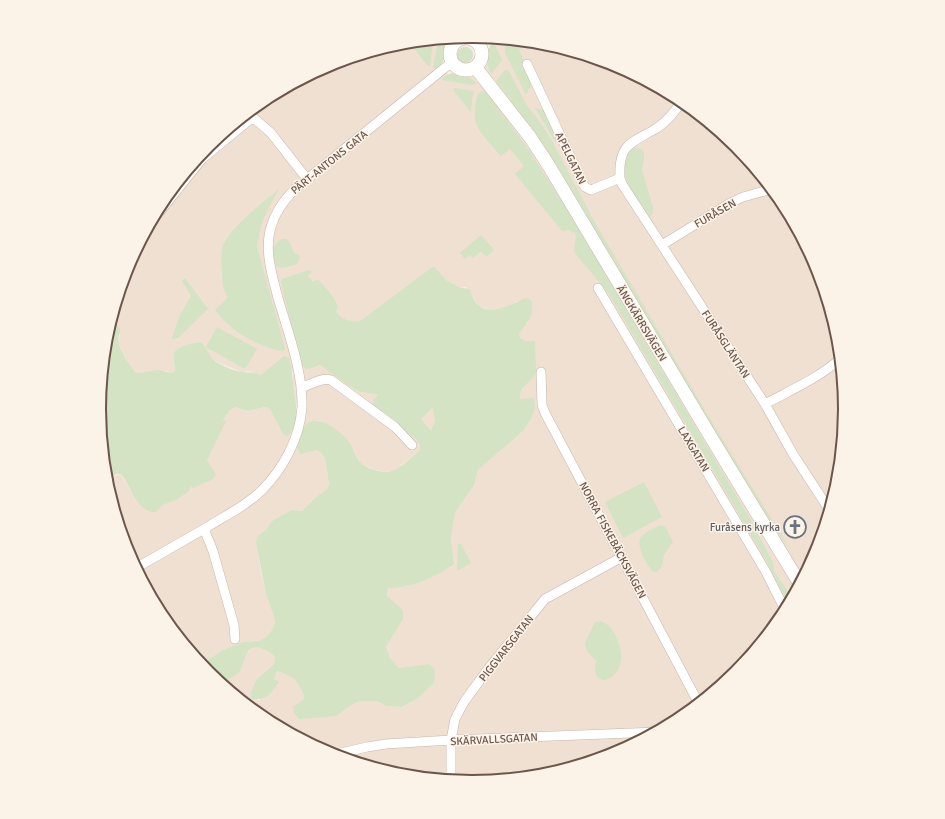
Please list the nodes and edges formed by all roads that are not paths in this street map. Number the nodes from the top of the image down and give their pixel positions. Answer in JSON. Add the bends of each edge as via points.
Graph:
{"nodes":[{"id":1,"x":481,"y":43,"type":"edge"},
{"id":2,"x":452,"y":44,"type":"edge"},
{"id":3,"x":452,"y":62,"type":"junction"},
{"id":4,"x":526,"y":64,"type":"dead end"},
{"id":5,"x":476,"y":67,"type":"junction"},
{"id":6,"x":679,"y":107,"type":"edge"},
{"id":7,"x":253,"y":116,"type":"edge"},
{"id":8,"x":620,"y":178,"type":"junction"},
{"id":9,"x":307,"y":179,"type":"junction"},
{"id":10,"x":766,"y":191,"type":"edge"},
{"id":11,"x":662,"y":245,"type":"junction"},
{"id":12,"x":598,"y":288,"type":"dead end"},
{"id":13,"x":836,"y":363,"type":"edge"},
{"id":14,"x":541,"y":372,"type":"dead end"},
{"id":15,"x":301,"y":388,"type":"junction"},
{"id":16,"x":765,"y":404,"type":"junction"},
{"id":17,"x":412,"y":445,"type":"dead end"},
{"id":18,"x":827,"y":506,"type":"edge"},
{"id":19,"x":204,"y":529,"type":"junction"},
{"id":20,"x":622,"y":557,"type":"junction"},
{"id":21,"x":141,"y":565,"type":"edge"},
{"id":22,"x":797,"y":579,"type":"edge"},
{"id":23,"x":782,"y":605,"type":"edge"},
{"id":24,"x":235,"y":639,"type":"dead end"},
{"id":25,"x":697,"y":699,"type":"edge"},
{"id":26,"x":646,"y":732,"type":"edge"},
{"id":27,"x":451,"y":740,"type":"junction"},
{"id":28,"x":343,"y":752,"type":"edge"},
{"id":29,"x":451,"y":775,"type":"edge"}],
"edges":[{"from":1,"to":5,"type":"street","via":[[482,53]]},
{"from":2,"to":3,"type":"street","via":[[450,50]]},
{"from":3,"to":5,"type":"street","via":[[462,70],[472,70]]},
{"from":3,"to":9,"type":"street","name":"PÄRT-ANTONS GATA"},
{"from":4,"to":8,"type":"street","name":"APELGATAN","via":[[583,184],[591,190]]},
{"from":5,"to":22,"type":"street","name":"ÄNGKÄRRSVÄGEN","via":[[549,166]]},
{"from":6,"to":8,"type":"street","via":[[665,122],[637,138],[626,149],[620,163]]},
{"from":7,"to":9,"type":"street","via":[[271,133]]},
{"from":8,"to":11,"type":"street","name":"FURÅSGLÄNTAN"},
{"from":9,"to":15,"type":"street","name":"PÄRT-ANTONS GATA","via":[[280,207],[271,227],[268,250],[272,276],[295,356]]},
{"from":10,"to":11,"type":"street","name":"FURÅSEN","via":[[730,203]]},
{"from":11,"to":16,"type":"street","name":"FURÅSGLÄNTAN"},
{"from":12,"to":23,"type":"street","name":"LAXGATAN","via":[[766,572]]},
{"from":13,"to":16,"type":"street"},
{"from":14,"to":20,"type":"street","name":"NORRA FISKEBÄCKSVÄGEN","via":[[542,405],[545,413]]},
{"from":15,"to":17,"type":"street","via":[[321,380],[331,380],[395,427]]},
{"from":15,"to":19,"type":"street","name":"PÄRT-ANTONS GATA","via":[[302,408],[298,429],[280,468],[254,498]]},
{"from":16,"to":18,"type":"street","name":"FURÅSGLÄNTAN"},
{"from":19,"to":21,"type":"street","name":"PÄRT-ANTONS GATA"},
{"from":19,"to":24,"type":"street","via":[[213,551],[234,625]]},
{"from":20,"to":25,"type":"street","name":"NORRA FISKEBÄCKSVÄGEN"},
{"from":20,"to":27,"type":"street","name":"PIGGVARSGATAN","via":[[545,599],[464,702],[455,719]]},
{"from":26,"to":27,"type":"street","name":"SKÄRVALLSGATAN"},
{"from":27,"to":28,"type":"street","name":"SKÄRVALLSGATAN","via":[[376,745]]},
{"from":27,"to":29,"type":"street","name":"PIGGVARSGATAN"}]}
